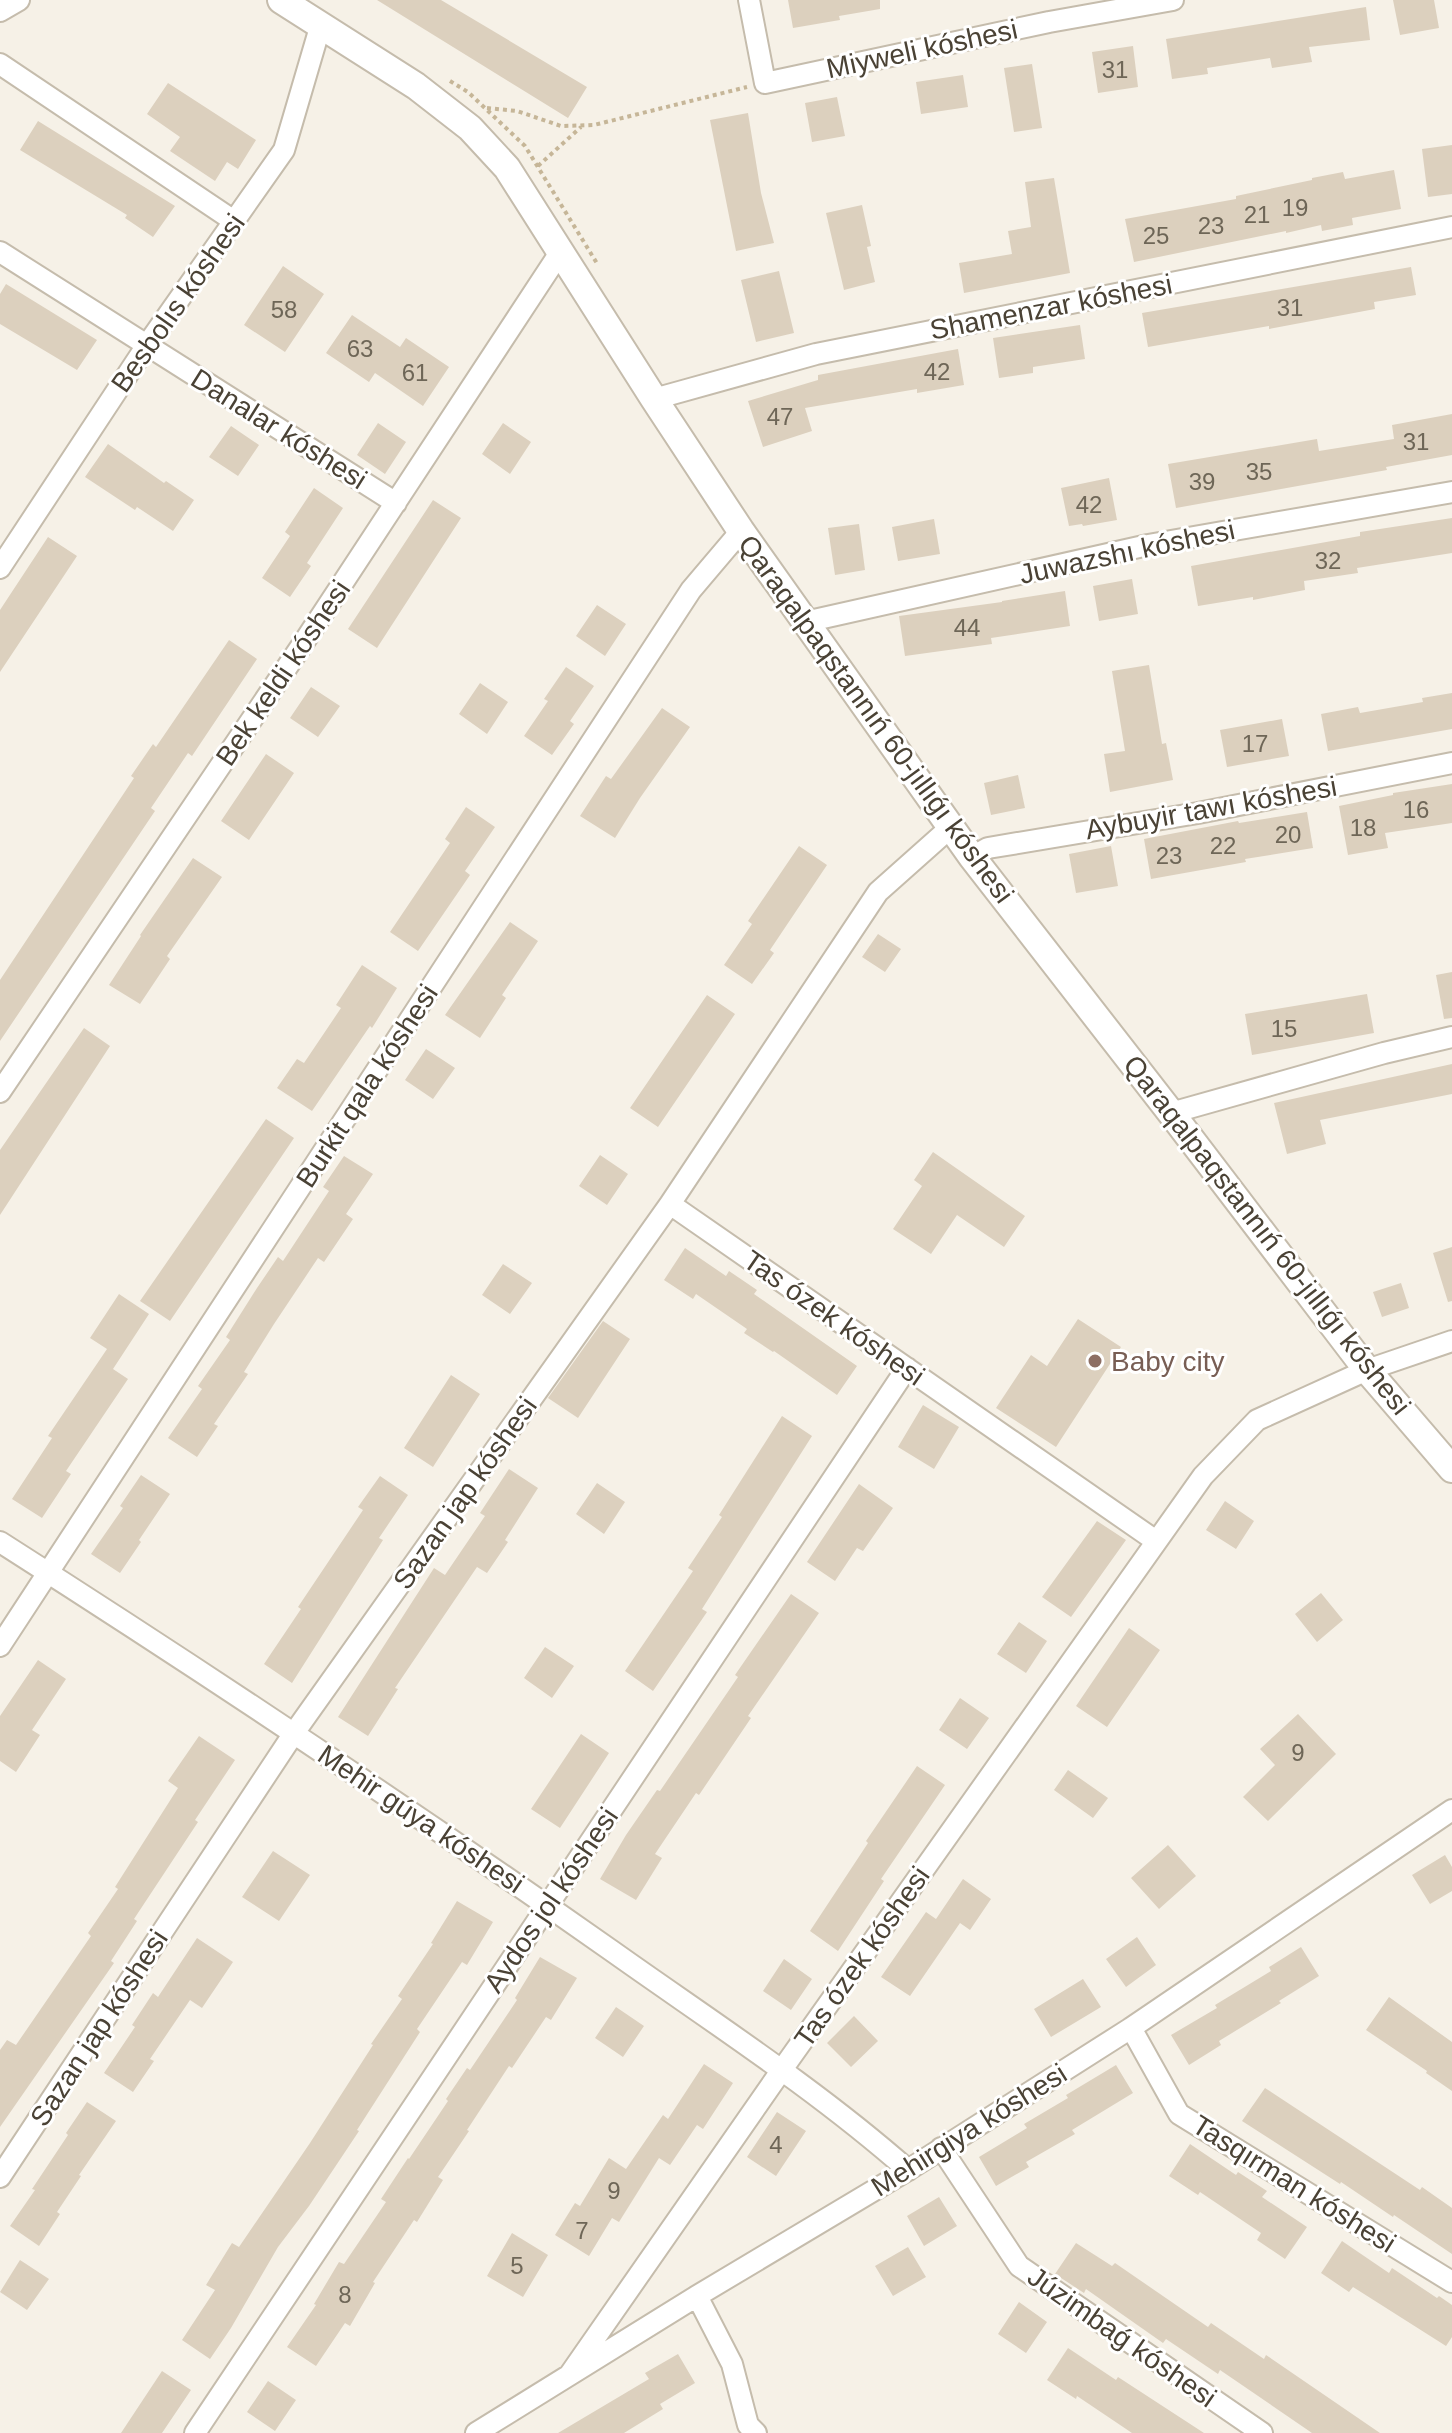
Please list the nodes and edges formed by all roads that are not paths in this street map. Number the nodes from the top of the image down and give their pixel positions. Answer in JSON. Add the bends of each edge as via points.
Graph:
{"nodes":[{"id":1,"x":19,"y":0,"type":"edge"},
{"id":2,"x":281,"y":0,"type":"edge"},
{"id":3,"x":749,"y":0,"type":"edge"},
{"id":4,"x":1173,"y":0,"type":"edge"},
{"id":5,"x":0,"y":11,"type":"edge"},
{"id":6,"x":321,"y":24,"type":"junction"},
{"id":7,"x":0,"y":64,"type":"edge"},
{"id":8,"x":234,"y":221,"type":"junction"},
{"id":9,"x":1452,"y":227,"type":"edge"},
{"id":10,"x":561,"y":251,"type":"junction"},
{"id":11,"x":0,"y":252,"type":"edge"},
{"id":12,"x":147,"y":345,"type":"junction"},
{"id":13,"x":654,"y":399,"type":"junction"},
{"id":14,"x":1452,"y":492,"type":"edge"},
{"id":15,"x":396,"y":503,"type":"junction"},
{"id":16,"x":741,"y":531,"type":"junction"},
{"id":17,"x":0,"y":568,"type":"edge"},
{"id":18,"x":805,"y":622,"type":"junction"},
{"id":19,"x":1452,"y":763,"type":"edge"},
{"id":20,"x":951,"y":827,"type":"junction"},
{"id":21,"x":972,"y":857,"type":"junction"},
{"id":22,"x":1452,"y":1037,"type":"edge"},
{"id":23,"x":0,"y":1092,"type":"edge"},
{"id":24,"x":1171,"y":1113,"type":"junction"},
{"id":25,"x":670,"y":1204,"type":"junction"},
{"id":26,"x":1452,"y":1341,"type":"edge"},
{"id":27,"x":907,"y":1368,"type":"junction"},
{"id":28,"x":1367,"y":1370,"type":"junction"},
{"id":29,"x":1452,"y":1469,"type":"edge"},
{"id":30,"x":1156,"y":1541,"type":"junction"},
{"id":31,"x":0,"y":1542,"type":"edge"},
{"id":32,"x":48,"y":1573,"type":"junction"},
{"id":33,"x":0,"y":1646,"type":"edge"},
{"id":34,"x":294,"y":1733,"type":"junction"},
{"id":35,"x":1452,"y":1810,"type":"edge"},
{"id":36,"x":547,"y":1906,"type":"junction"},
{"id":37,"x":1131,"y":2028,"type":"junction"},
{"id":38,"x":781,"y":2071,"type":"junction"},
{"id":39,"x":941,"y":2148,"type":"junction"},
{"id":40,"x":908,"y":2170,"type":"junction"},
{"id":41,"x":0,"y":2177,"type":"edge"},
{"id":42,"x":1452,"y":2282,"type":"edge"},
{"id":43,"x":697,"y":2296,"type":"junction"},
{"id":44,"x":570,"y":2374,"type":"junction"},
{"id":45,"x":1229,"y":2424,"type":"edge"},
{"id":46,"x":195,"y":2433,"type":"edge"},
{"id":47,"x":476,"y":2433,"type":"edge"},
{"id":48,"x":756,"y":2433,"type":"edge"},
{"id":49,"x":1262,"y":2433,"type":"edge"}],
"edges":[{"from":1,"to":5,"type":"street"},
{"from":2,"to":6,"type":"street","name":"Qaraqalpaqstannıń 60-jıllıǵı kóshesi"},
{"from":3,"to":4,"type":"street","name":"Miyweli kóshesi","via":[[765,83]]},
{"from":6,"to":8,"type":"street","name":"Besbolıs kóshesi","via":[[284,150]]},
{"from":6,"to":10,"type":"street","name":"Qaraqalpaqstannıń 60-jıllıǵı kóshesi","via":[[470,128],[507,168]]},
{"from":7,"to":8,"type":"street"},
{"from":8,"to":12,"type":"street","name":"Besbolıs kóshesi"},
{"from":9,"to":13,"type":"street","name":"Shamenzar kóshesi","via":[[816,354]]},
{"from":10,"to":13,"type":"street","name":"Qaraqalpaqstannıń 60-jıllıǵı kóshesi"},
{"from":10,"to":15,"type":"street","name":"Bek keldi kóshesi"},
{"from":11,"to":12,"type":"street","name":"Danalar kóshesi"},
{"from":12,"to":15,"type":"street","name":"Danalar kóshesi"},
{"from":12,"to":17,"type":"street","name":"Besbolıs kóshesi"},
{"from":13,"to":16,"type":"street","name":"Qaraqalpaqstannıń 60-jıllıǵı kóshesi"},
{"from":14,"to":18,"type":"street","name":"Juwazshı kóshesi","via":[[1148,545]]},
{"from":15,"to":23,"type":"street","name":"Bek keldi kóshesi"},
{"from":16,"to":18,"type":"street","name":"Qaraqalpaqstannıń 60-jıllıǵı kóshesi"},
{"from":16,"to":32,"type":"street","name":"Burkit qala kóshesi","via":[[691,590]]},
{"from":18,"to":20,"type":"street","name":"Qaraqalpaqstannıń 60-jıllıǵı kóshesi"},
{"from":19,"to":21,"type":"street","name":"Aybuyir tawı kóshesi","via":[[988,848]]},
{"from":20,"to":21,"type":"street","name":"Qaraqalpaqstannıń 60-jıllıǵı kóshesi"},
{"from":20,"to":25,"type":"street","name":"Sazan jap kóshesi","via":[[878,892]]},
{"from":21,"to":24,"type":"street","name":"Qaraqalpaqstannıń 60-jıllıǵı kóshesi"},
{"from":22,"to":24,"type":"street"},
{"from":24,"to":28,"type":"street","name":"Qaraqalpaqstannıń 60-jıllıǵı kóshesi"},
{"from":25,"to":27,"type":"street","name":"Tas ózek kóshesi"},
{"from":25,"to":34,"type":"street","name":"Sazan jap kóshesi"},
{"from":26,"to":28,"type":"street","name":"Tas ózek kóshesi"},
{"from":27,"to":30,"type":"street","name":"Tas ózek kóshesi"},
{"from":27,"to":36,"type":"street","name":"Aydos jol kóshesi"},
{"from":28,"to":29,"type":"street","name":"Qaraqalpaqstannıń 60-jıllıǵı kóshesi"},
{"from":28,"to":30,"type":"street","name":"Tas ózek kóshesi","via":[[1257,1420],[1203,1476]]},
{"from":30,"to":38,"type":"street","name":"Tas ózek kóshesi"},
{"from":31,"to":32,"type":"street","name":"Mehir gúyа kóshesi"},
{"from":32,"to":33,"type":"street","name":"Burkit qala kóshesi"},
{"from":32,"to":34,"type":"street","name":"Mehir gúyа kóshesi"},
{"from":34,"to":36,"type":"street","name":"Mehir gúyа kóshesi"},
{"from":34,"to":41,"type":"street","name":"Sazan jap kóshesi"},
{"from":35,"to":37,"type":"street","name":"Mehirgiya kóshesi"},
{"from":36,"to":38,"type":"street","name":"Mehir gúyа kóshesi"},
{"from":36,"to":46,"type":"street","name":"Aydos jol kóshesi"},
{"from":37,"to":39,"type":"street","name":"Mehirgiya kóshesi"},
{"from":37,"to":42,"type":"street","name":"Tasqırman kóshesi","via":[[1179,2114]]},
{"from":38,"to":40,"type":"street","name":"Mehir gúyа kóshesi"},
{"from":38,"to":44,"type":"street","name":"Tas ózek kóshesi"},
{"from":39,"to":40,"type":"street","name":"Mehirgiya kóshesi"},
{"from":39,"to":45,"type":"street","name":"Júzimbaǵ kóshesi","via":[[1019,2266]]},
{"from":40,"to":43,"type":"street","name":"Mehirgiya kóshesi"},
{"from":43,"to":44,"type":"street","name":"Mehirgiya kóshesi"},
{"from":43,"to":48,"type":"street","via":[[732,2364],[748,2425]]},
{"from":44,"to":47,"type":"street","name":"Mehirgiya kóshesi"},
{"from":45,"to":49,"type":"street","name":"Júzimbaǵ kóshesi"}]}
